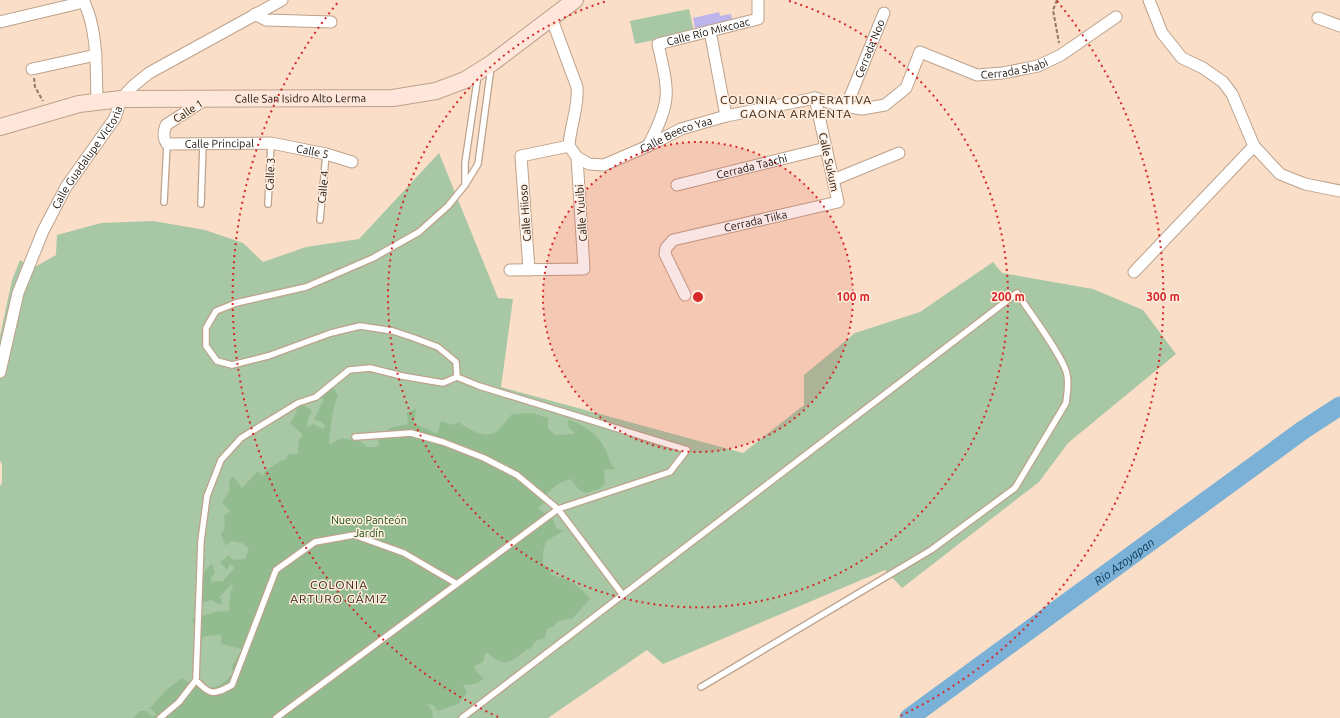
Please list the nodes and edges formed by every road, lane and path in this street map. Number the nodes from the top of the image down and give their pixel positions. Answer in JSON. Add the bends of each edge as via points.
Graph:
{"nodes":[{"id":1,"x":280,"y":0,"type":"edge"},
{"id":2,"x":575,"y":0,"type":"edge"},
{"id":3,"x":758,"y":0,"type":"edge"},
{"id":4,"x":1057,"y":0,"type":"edge"},
{"id":5,"x":1149,"y":0,"type":"edge"},
{"id":6,"x":83,"y":1,"type":"edge"},
{"id":7,"x":884,"y":12,"type":"dead end"},
{"id":8,"x":255,"y":14,"type":"junction"},
{"id":9,"x":551,"y":17,"type":"junction"},
{"id":10,"x":1116,"y":17,"type":"dead end"},
{"id":11,"x":1318,"y":18,"type":"dead end"},
{"id":12,"x":0,"y":22,"type":"edge"},
{"id":13,"x":331,"y":22,"type":"dead end"},
{"id":14,"x":1340,"y":26,"type":"edge"},
{"id":15,"x":710,"y":32,"type":"junction"},
{"id":16,"x":96,"y":55,"type":"junction"},
{"id":17,"x":1061,"y":55,"type":"junction"},
{"id":18,"x":492,"y":63,"type":"junction"},
{"id":19,"x":32,"y":69,"type":"joint"},
{"id":20,"x":478,"y":73,"type":"junction"},
{"id":21,"x":207,"y":98,"type":"junction"},
{"id":22,"x":815,"y":98,"type":"junction"},
{"id":23,"x":122,"y":99,"type":"junction"},
{"id":24,"x":97,"y":100,"type":"junction"},
{"id":25,"x":846,"y":107,"type":"junction"},
{"id":26,"x":49,"y":113,"type":"junction"},
{"id":27,"x":726,"y":116,"type":"junction"},
{"id":28,"x":0,"y":127,"type":"edge"},
{"id":29,"x":271,"y":143,"type":"junction"},
{"id":30,"x":167,"y":144,"type":"junction"},
{"id":31,"x":203,"y":144,"type":"junction"},
{"id":32,"x":569,"y":146,"type":"junction"},
{"id":33,"x":648,"y":146,"type":"junction"},
{"id":34,"x":1254,"y":146,"type":"junction"},
{"id":35,"x":826,"y":148,"type":"junction"},
{"id":36,"x":899,"y":153,"type":"dead end"},
{"id":37,"x":326,"y":154,"type":"junction"},
{"id":38,"x":577,"y":157,"type":"junction"},
{"id":39,"x":352,"y":162,"type":"dead end"},
{"id":40,"x":833,"y":180,"type":"junction"},
{"id":41,"x":678,"y":185,"type":"dead end"},
{"id":42,"x":465,"y":186,"type":"junction"},
{"id":43,"x":1340,"y":191,"type":"edge"},
{"id":44,"x":164,"y":202,"type":"dead end"},
{"id":45,"x":838,"y":202,"type":"joint"},
{"id":46,"x":201,"y":204,"type":"dead end"},
{"id":47,"x":268,"y":204,"type":"dead end"},
{"id":48,"x":320,"y":220,"type":"dead end"},
{"id":49,"x":510,"y":270,"type":"dead end"},
{"id":50,"x":528,"y":270,"type":"junction"},
{"id":51,"x":1134,"y":272,"type":"dead end"},
{"id":52,"x":685,"y":295,"type":"dead end"},
{"id":53,"x":0,"y":372,"type":"edge"},
{"id":54,"x":457,"y":377,"type":"junction"},
{"id":55,"x":355,"y":437,"type":"dead end"},
{"id":56,"x":558,"y":509,"type":"junction"},
{"id":57,"x":456,"y":584,"type":"junction"},
{"id":58,"x":622,"y":594,"type":"junction"},
{"id":59,"x":196,"y":680,"type":"junction"},
{"id":60,"x":700,"y":687,"type":"dead end"},
{"id":61,"x":160,"y":718,"type":"edge"},
{"id":62,"x":276,"y":718,"type":"edge"},
{"id":63,"x":462,"y":718,"type":"edge"}],
"edges":[{"from":1,"to":8,"type":"street","name":"Calle Guadalupe Victoria"},
{"from":2,"to":9,"type":"street","name":"Calle San Isidro Alto Lerma"},
{"from":3,"to":15,"type":"street","name":"Calle Río Mixcoac","via":[[758,19]]},
{"from":4,"to":17,"type":"path","via":[[1053,10]]},
{"from":5,"to":34,"type":"street","via":[[1162,33],[1182,58],[1223,82],[1232,94]]},
{"from":6,"to":12,"type":"street"},
{"from":6,"to":16,"type":"street","via":[[91,25]]},
{"from":7,"to":25,"type":"street","name":"Cerrada Noo"},
{"from":8,"to":13,"type":"street","via":[[266,20]]},
{"from":8,"to":23,"type":"street","name":"Calle Guadalupe Victoria","via":[[149,73]]},
{"from":9,"to":18,"type":"street","name":"Calle San Isidro Alto Lerma"},
{"from":9,"to":32,"type":"street","via":[[577,87],[578,97]]},
{"from":10,"to":17,"type":"street","name":"Cerrada Shabi"},
{"from":11,"to":14,"type":"street"},
{"from":15,"to":27,"type":"street"},
{"from":15,"to":33,"type":"street","name":"Calle Río Mixcoac","via":[[658,44],[667,84],[667,97],[665,110]]},
{"from":16,"to":19,"type":"street"},
{"from":16,"to":24,"type":"street"},
{"from":17,"to":25,"type":"street","name":"Cerrada Shabi","via":[[1038,66],[977,75],[920,52],[906,88],[885,105],[862,109]]},
{"from":18,"to":20,"type":"street","name":"Calle San Isidro Alto Lerma"},
{"from":18,"to":42,"type":"lane","via":[[478,164]]},
{"from":19,"to":26,"type":"path","via":[[35,87]]},
{"from":20,"to":21,"type":"street","name":"Calle San Isidro Alto Lerma","via":[[436,91],[393,98]]},
{"from":20,"to":42,"type":"lane","via":[[465,163]]},
{"from":21,"to":23,"type":"street","name":"Calle San Isidro Alto Lerma"},
{"from":21,"to":30,"type":"street","name":"Calle 1","via":[[166,125],[163,132]]},
{"from":22,"to":25,"type":"street","name":"Cerrada Shabi"},
{"from":22,"to":27,"type":"street","name":"Calle Beeco Yaa"},
{"from":22,"to":35,"type":"street","name":"Calle Sukum"},
{"from":23,"to":24,"type":"street","name":"Calle San Isidro Alto Lerma"},
{"from":23,"to":53,"type":"street","name":"Calle Guadalupe Victoria","via":[[115,118],[66,187],[42,231],[18,293]]},
{"from":24,"to":26,"type":"street","name":"Calle San Isidro Alto Lerma"},
{"from":26,"to":28,"type":"street","name":"Calle San Isidro Alto Lerma"},
{"from":27,"to":33,"type":"street","name":"Calle Beeco Yaa","via":[[681,129]]},
{"from":29,"to":31,"type":"street","name":"Calle Principal"},
{"from":29,"to":37,"type":"street","name":"Calle 5"},
{"from":29,"to":47,"type":"lane","name":"Calle 3"},
{"from":30,"to":31,"type":"street","name":"Calle Principal"},
{"from":30,"to":44,"type":"lane"},
{"from":31,"to":46,"type":"lane"},
{"from":32,"to":38,"type":"street"},
{"from":32,"to":50,"type":"street","name":"Calle Hiioso","via":[[521,156]]},
{"from":33,"to":38,"type":"street","name":"Calle Beeco Yaa","via":[[604,165],[589,164]]},
{"from":34,"to":43,"type":"street","via":[[1280,174],[1305,184]]},
{"from":34,"to":51,"type":"street"},
{"from":35,"to":40,"type":"street","name":"Calle Sukum"},
{"from":35,"to":41,"type":"street","name":"Cerrada Taachi"},
{"from":36,"to":40,"type":"street"},
{"from":37,"to":39,"type":"street","name":"Calle 5"},
{"from":37,"to":48,"type":"lane","name":"Calle 4"},
{"from":38,"to":50,"type":"street","name":"Calle Yuuibi","via":[[584,269]]},
{"from":40,"to":45,"type":"street","name":"Calle Sukum"},
{"from":42,"to":54,"type":"lane","via":[[448,206],[419,232],[373,258],[306,287],[229,306],[216,312],[206,328],[206,346],[217,362],[232,365],[360,326],[392,331],[438,347],[456,362]]},
{"from":45,"to":52,"type":"street","name":"Cerrada Tiika","via":[[673,240],[666,248],[665,254]]},
{"from":49,"to":50,"type":"street"},
{"from":54,"to":56,"type":"lane","via":[[687,450],[670,472]]},
{"from":54,"to":59,"type":"lane","via":[[442,383],[370,368],[349,370],[316,397],[298,403],[241,438],[221,460],[207,496],[201,541]]},
{"from":55,"to":56,"type":"lane","via":[[411,433],[443,442],[484,458],[517,475]]},
{"from":56,"to":57,"type":"lane"},
{"from":56,"to":58,"type":"lane"},
{"from":57,"to":59,"type":"lane","via":[[404,553],[354,534],[315,542],[276,570],[232,685],[217,693],[206,691]]},
{"from":57,"to":62,"type":"lane"},
{"from":58,"to":60,"type":"lane","via":[[1017,293],[1062,361],[1067,374],[1068,391],[1066,403],[1015,488],[931,550]]},
{"from":58,"to":63,"type":"lane"},
{"from":59,"to":61,"type":"lane","via":[[179,702]]}]}
